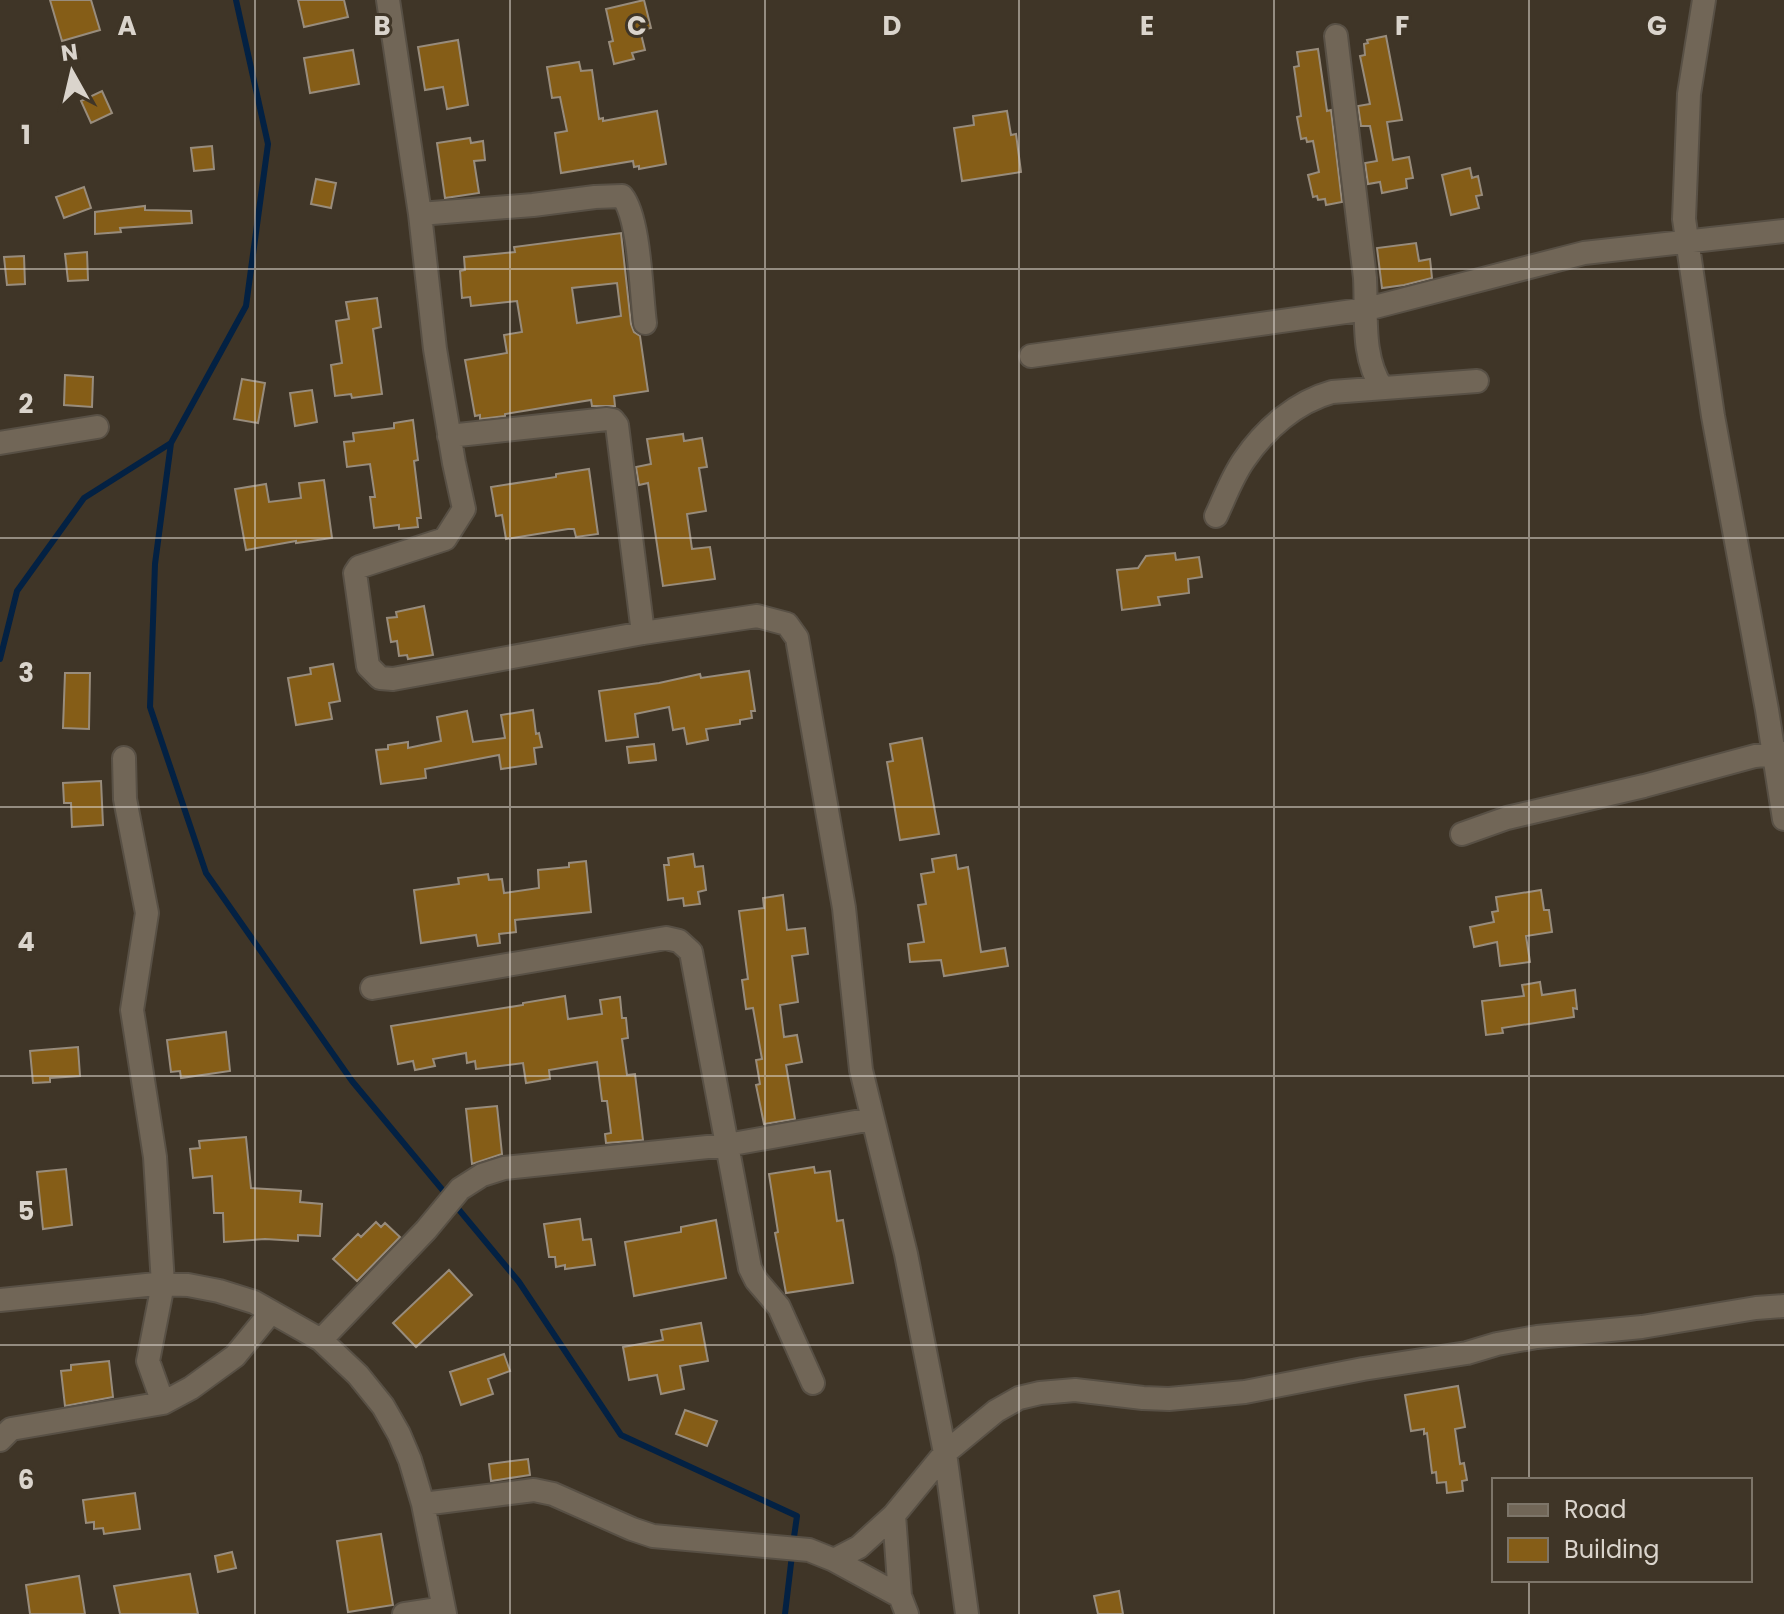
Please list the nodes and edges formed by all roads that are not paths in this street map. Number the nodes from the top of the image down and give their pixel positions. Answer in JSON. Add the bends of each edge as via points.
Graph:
{"nodes":[{"id":1,"x":388,"y":0,"type":"edge"},
{"id":2,"x":1704,"y":0,"type":"edge"},
{"id":3,"x":1336,"y":36,"type":"dead end"},
{"id":4,"x":420,"y":214,"type":"junction"},
{"id":5,"x":1784,"y":231,"type":"edge"},
{"id":6,"x":1687,"y":241,"type":"junction"},
{"id":7,"x":1367,"y":309,"type":"junction"},
{"id":8,"x":645,"y":323,"type":"dead end"},
{"id":9,"x":1031,"y":356,"type":"dead end"},
{"id":10,"x":1477,"y":381,"type":"dead end"},
{"id":11,"x":1382,"y":388,"type":"junction"},
{"id":12,"x":97,"y":427,"type":"dead end"},
{"id":13,"x":449,"y":436,"type":"junction"},
{"id":14,"x":0,"y":443,"type":"edge"},
{"id":15,"x":1216,"y":516,"type":"dead end"},
{"id":16,"x":643,"y":633,"type":"junction"},
{"id":17,"x":1779,"y":754,"type":"edge"},
{"id":18,"x":124,"y":758,"type":"dead end"},
{"id":19,"x":1784,"y":819,"type":"edge"},
{"id":20,"x":1462,"y":834,"type":"dead end"},
{"id":21,"x":372,"y":988,"type":"dead end"},
{"id":22,"x":872,"y":1119,"type":"junction"},
{"id":23,"x":727,"y":1145,"type":"junction"},
{"id":24,"x":163,"y":1284,"type":"junction"},
{"id":25,"x":0,"y":1300,"type":"edge"},
{"id":26,"x":1784,"y":1306,"type":"edge"},
{"id":27,"x":271,"y":1312,"type":"junction"},
{"id":28,"x":321,"y":1340,"type":"junction"},
{"id":29,"x":813,"y":1383,"type":"dead end"},
{"id":30,"x":163,"y":1403,"type":"junction"},
{"id":31,"x":0,"y":1440,"type":"edge"},
{"id":32,"x":945,"y":1453,"type":"junction"},
{"id":33,"x":423,"y":1504,"type":"junction"},
{"id":34,"x":894,"y":1515,"type":"junction"},
{"id":35,"x":834,"y":1560,"type":"junction"},
{"id":36,"x":903,"y":1605,"type":"edge"},
{"id":37,"x":444,"y":1611,"type":"edge"},
{"id":38,"x":404,"y":1614,"type":"edge"},
{"id":39,"x":967,"y":1614,"type":"edge"}],
"edges":[{"from":1,"to":4,"type":"street"},
{"from":2,"to":6,"type":"street","via":[[1689,94]]},
{"from":3,"to":7,"type":"street"},
{"from":4,"to":8,"type":"street","via":[[622,196],[639,254]]},
{"from":4,"to":13,"type":"street"},
{"from":5,"to":6,"type":"street"},
{"from":6,"to":7,"type":"street","via":[[1584,253]]},
{"from":6,"to":17,"type":"street","via":[[1713,416]]},
{"from":7,"to":9,"type":"street"},
{"from":7,"to":11,"type":"street","via":[[1372,369]]},
{"from":10,"to":11,"type":"street"},
{"from":11,"to":15,"type":"street","via":[[1332,392],[1293,409],[1242,462]]},
{"from":12,"to":14,"type":"street"},
{"from":13,"to":16,"type":"street","via":[[613,420]]},
{"from":13,"to":16,"type":"street","via":[[464,509],[445,539],[359,567],[355,573],[368,666],[380,678],[393,679]]},
{"from":16,"to":22,"type":"street","via":[[757,616],[787,624],[797,638],[844,908],[861,1070]]},
{"from":17,"to":19,"type":"street"},
{"from":17,"to":20,"type":"street","via":[[1507,818]]},
{"from":18,"to":24,"type":"street","via":[[125,799],[147,913],[132,1010],[155,1157]]},
{"from":21,"to":23,"type":"street","via":[[666,938],[679,941],[691,952]]},
{"from":22,"to":23,"type":"street"},
{"from":22,"to":32,"type":"street","via":[[906,1254]]},
{"from":23,"to":28,"type":"street","via":[[504,1168],[482,1175],[460,1189]]},
{"from":23,"to":29,"type":"street","via":[[750,1268],[779,1307]]},
{"from":24,"to":25,"type":"street"},
{"from":24,"to":27,"type":"street","via":[[219,1291]]},
{"from":24,"to":30,"type":"street","via":[[148,1361]]},
{"from":26,"to":32,"type":"street","via":[[1537,1337],[1245,1392],[1169,1399],[1075,1390],[1040,1393],[996,1411]]},
{"from":27,"to":28,"type":"street"},
{"from":27,"to":30,"type":"street","via":[[235,1356]]},
{"from":28,"to":33,"type":"street","via":[[383,1406],[410,1460]]},
{"from":30,"to":31,"type":"street","via":[[11,1429]]},
{"from":32,"to":34,"type":"street"},
{"from":32,"to":39,"type":"street"},
{"from":33,"to":35,"type":"street","via":[[534,1490],[653,1536],[793,1547]]},
{"from":33,"to":37,"type":"street"},
{"from":34,"to":35,"type":"street","via":[[859,1547]]},
{"from":34,"to":36,"type":"street"},
{"from":35,"to":36,"type":"street"},
{"from":37,"to":38,"type":"street"}]}
